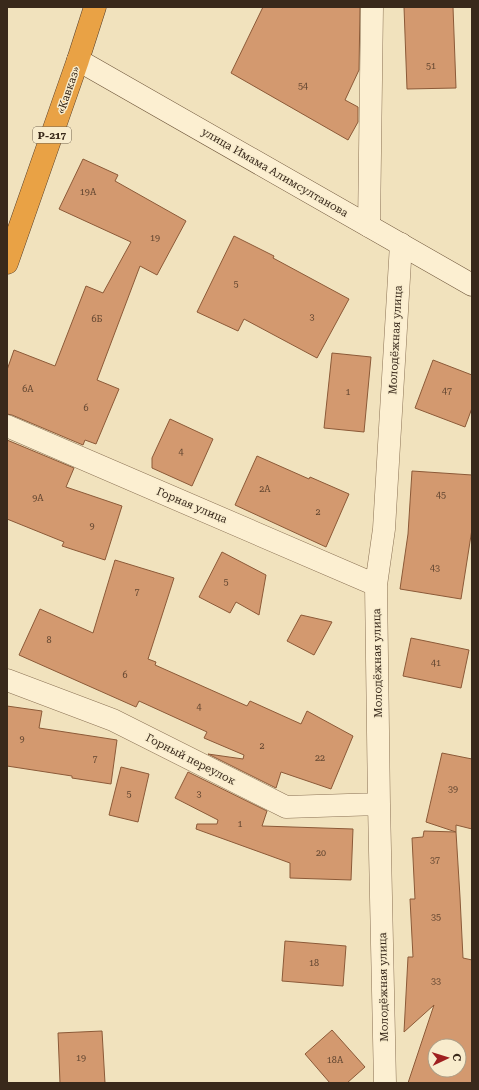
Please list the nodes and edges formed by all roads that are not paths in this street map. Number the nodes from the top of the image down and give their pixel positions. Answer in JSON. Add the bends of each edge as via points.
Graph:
{"nodes":[{"id":1,"x":95,"y":7,"type":"edge"},
{"id":2,"x":372,"y":7,"type":"edge"},
{"id":3,"x":78,"y":60,"type":"junction"},
{"id":4,"x":369,"y":226,"type":"junction"},
{"id":5,"x":401,"y":244,"type":"junction"},
{"id":6,"x":7,"y":263,"type":"edge"},
{"id":7,"x":472,"y":284,"type":"edge"},
{"id":8,"x":7,"y":426,"type":"edge"},
{"id":9,"x":376,"y":585,"type":"junction"},
{"id":10,"x":7,"y":680,"type":"edge"},
{"id":11,"x":379,"y":804,"type":"junction"},
{"id":12,"x":385,"y":1083,"type":"edge"}],
"edges":[{"from":1,"to":3,"type":"highway","name":"«Кавказ»","number":"Р-217"},
{"from":2,"to":4,"type":"street"},
{"from":3,"to":4,"type":"street","name":"улица Имама Алимсултанова"},
{"from":3,"to":6,"type":"highway","name":"«Кавказ»","number":"Р-217"},
{"from":4,"to":5,"type":"street","name":"улица Имама Алимсултанова"},
{"from":5,"to":7,"type":"street","name":"улица Имама Алимсултанова"},
{"from":5,"to":9,"type":"street","name":"Молодёжная улица","via":[[384,529]]},
{"from":8,"to":9,"type":"street","name":"Горная улица"},
{"from":9,"to":11,"type":"street","name":"Молодёжная улица"},
{"from":10,"to":11,"type":"street","name":"Горный переулок","via":[[113,720],[286,808]]},
{"from":11,"to":12,"type":"street","name":"Молодёжная улица"}]}
